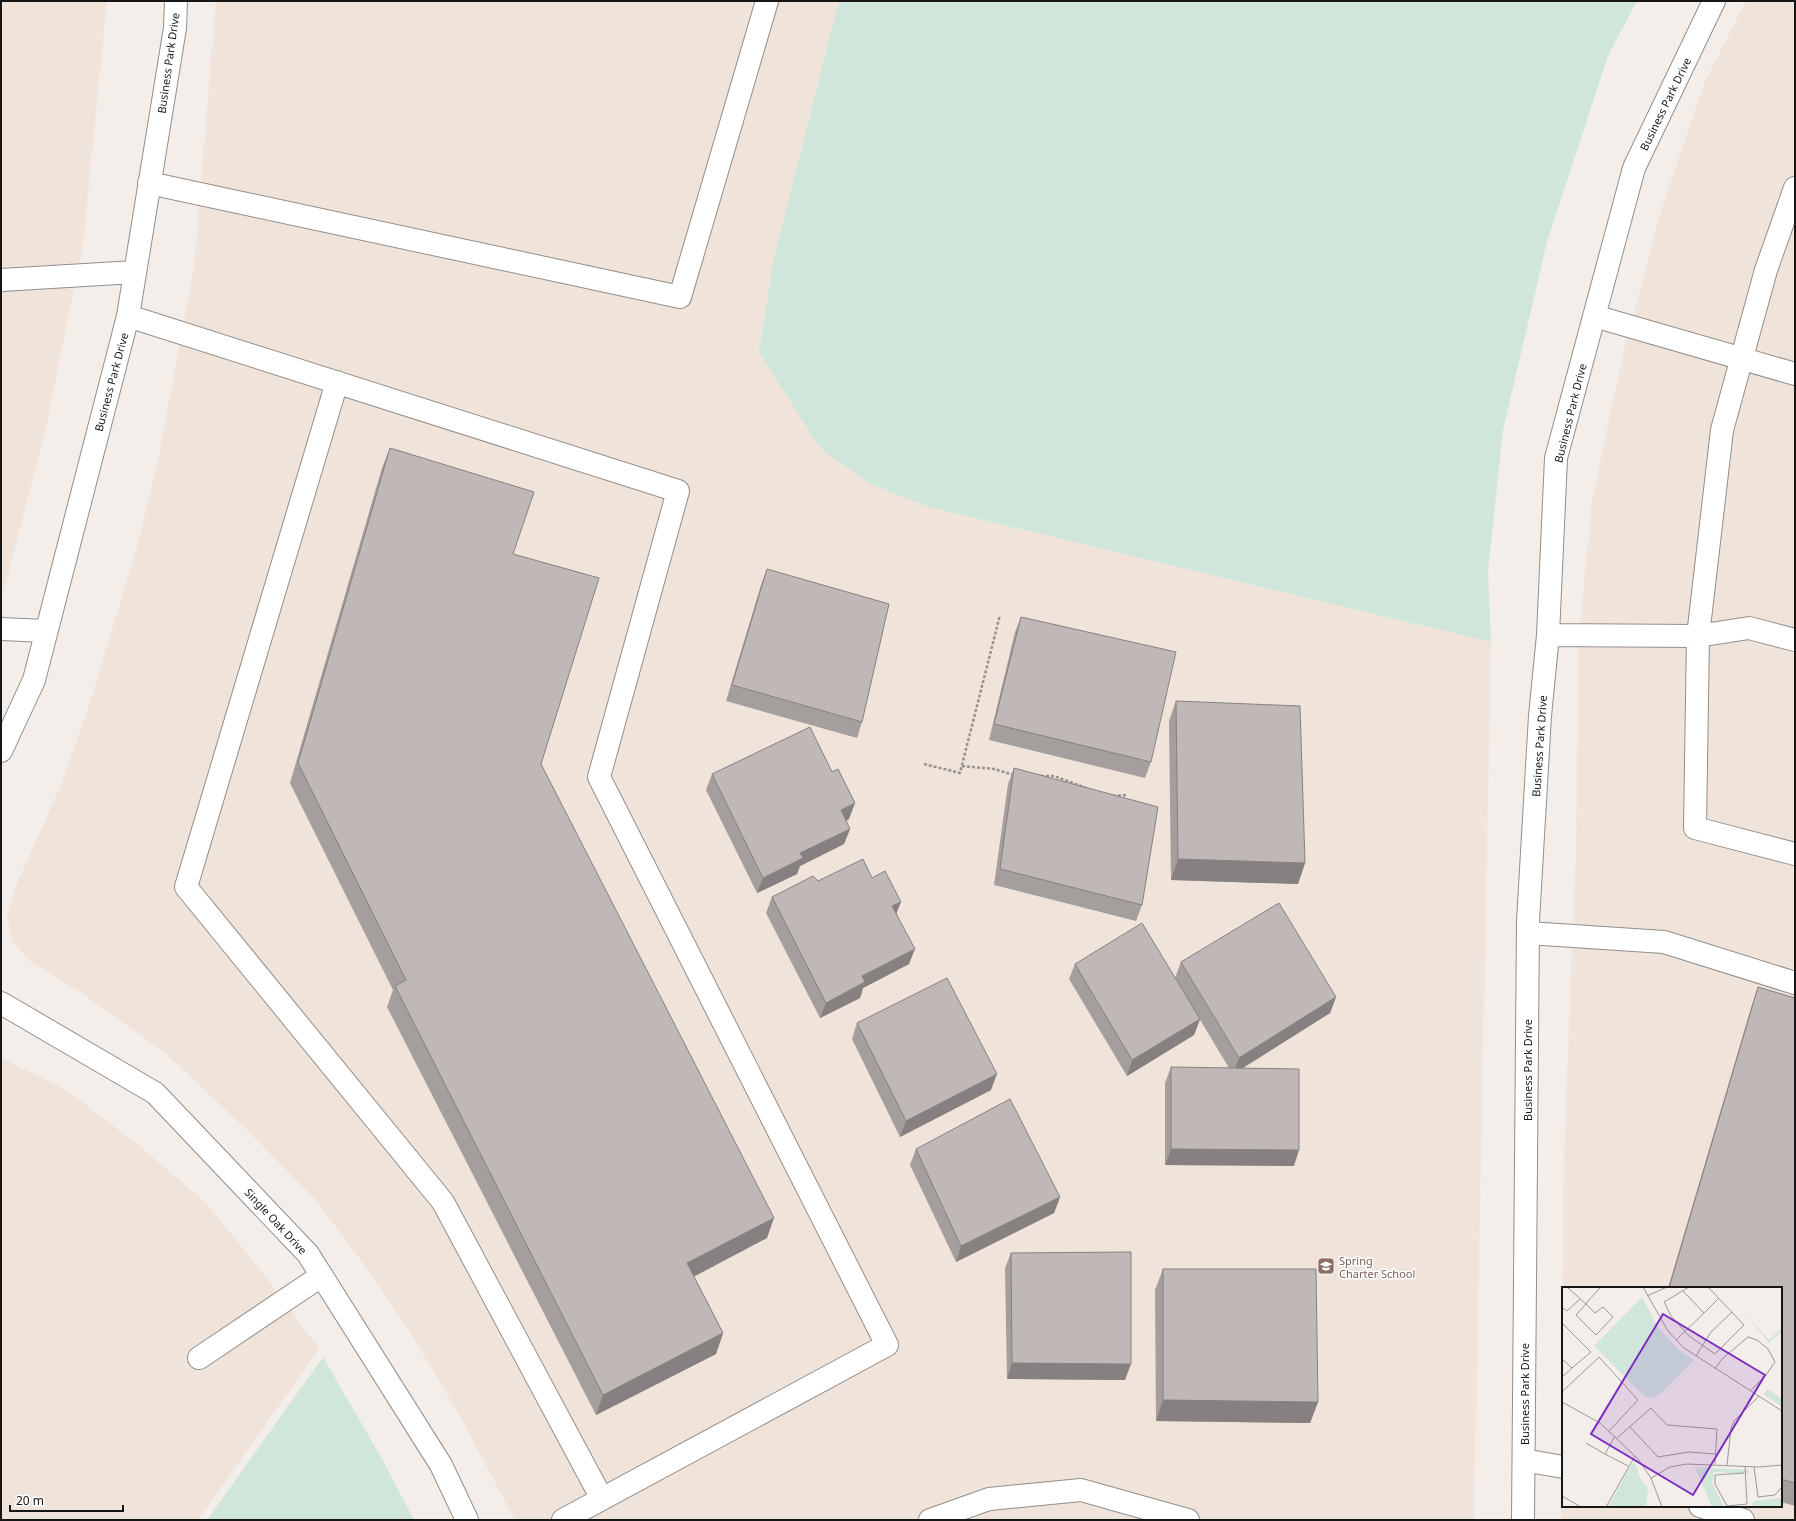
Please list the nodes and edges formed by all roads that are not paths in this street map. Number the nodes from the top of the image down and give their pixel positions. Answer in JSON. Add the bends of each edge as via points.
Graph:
{"nodes":[{"id":1,"x":176,"y":1,"type":"edge"},
{"id":2,"x":767,"y":1,"type":"edge"},
{"id":3,"x":1714,"y":1,"type":"edge"},
{"id":4,"x":149,"y":183,"type":"junction"},
{"id":5,"x":1795,"y":188,"type":"edge"},
{"id":6,"x":135,"y":272,"type":"junction"},
{"id":7,"x":1,"y":280,"type":"edge"},
{"id":8,"x":128,"y":316,"type":"junction"},
{"id":9,"x":1594,"y":316,"type":"junction"},
{"id":10,"x":1741,"y":360,"type":"junction"},
{"id":11,"x":1795,"y":374,"type":"edge"},
{"id":12,"x":337,"y":382,"type":"junction"},
{"id":13,"x":1,"y":629,"type":"edge"},
{"id":14,"x":46,"y":632,"type":"junction"},
{"id":15,"x":1548,"y":635,"type":"junction"},
{"id":16,"x":1698,"y":636,"type":"junction"},
{"id":17,"x":1795,"y":640,"type":"edge"},
{"id":18,"x":1,"y":751,"type":"edge"},
{"id":19,"x":1795,"y":854,"type":"edge"},
{"id":20,"x":1528,"y":933,"type":"junction"},
{"id":21,"x":1795,"y":983,"type":"edge"},
{"id":22,"x":1,"y":1003,"type":"edge"},
{"id":23,"x":321,"y":1276,"type":"junction"},
{"id":24,"x":199,"y":1358,"type":"dead end"},
{"id":25,"x":1524,"y":1460,"type":"junction"},
{"id":26,"x":1562,"y":1467,"type":"edge"},
{"id":27,"x":602,"y":1499,"type":"junction"},
{"id":28,"x":1703,"y":1507,"type":"edge"},
{"id":29,"x":467,"y":1520,"type":"edge"},
{"id":30,"x":563,"y":1520,"type":"edge"},
{"id":31,"x":930,"y":1520,"type":"edge"},
{"id":32,"x":1188,"y":1520,"type":"edge"},
{"id":33,"x":1523,"y":1520,"type":"edge"},
{"id":34,"x":1743,"y":1520,"type":"edge"}],
"edges":[{"from":1,"to":4,"type":"street","name":"Business Park Drive","via":[[175,28]]},
{"from":2,"to":4,"type":"street","via":[[680,297]]},
{"from":3,"to":9,"type":"street","name":"Business Park Drive","via":[[1634,168]]},
{"from":4,"to":6,"type":"street","name":"Business Park Drive"},
{"from":5,"to":10,"type":"street","via":[[1766,270]]},
{"from":6,"to":7,"type":"street"},
{"from":6,"to":8,"type":"street","name":"Business Park Drive"},
{"from":8,"to":12,"type":"street"},
{"from":8,"to":14,"type":"street","name":"Business Park Drive"},
{"from":9,"to":10,"type":"street"},
{"from":9,"to":15,"type":"street","name":"Business Park Drive","via":[[1556,458]]},
{"from":10,"to":11,"type":"street"},
{"from":10,"to":16,"type":"street","via":[[1722,430]]},
{"from":12,"to":27,"type":"street","via":[[186,887],[443,1202]]},
{"from":12,"to":27,"type":"street","via":[[678,491],[599,777],[887,1345]]},
{"from":13,"to":14,"type":"street"},
{"from":14,"to":18,"type":"street","name":"Business Park Drive","via":[[34,680]]},
{"from":15,"to":16,"type":"street"},
{"from":15,"to":20,"type":"street","name":"Business Park Drive","via":[[1540,716]]},
{"from":16,"to":17,"type":"street","via":[[1749,628]]},
{"from":16,"to":19,"type":"street","via":[[1695,828]]},
{"from":20,"to":21,"type":"street","via":[[1664,942]]},
{"from":20,"to":25,"type":"street","name":"Business Park Drive"},
{"from":22,"to":23,"type":"street","name":"Single Oak Drive","via":[[155,1093],[308,1254]]},
{"from":23,"to":24,"type":"street"},
{"from":23,"to":29,"type":"street","name":"Single Oak Drive","via":[[441,1465]]},
{"from":25,"to":26,"type":"street"},
{"from":25,"to":33,"type":"street","name":"Business Park Drive"},
{"from":27,"to":30,"type":"street"},
{"from":28,"to":34,"type":"street"},
{"from":31,"to":32,"type":"street","via":[[989,1499],[1081,1490]]}]}
